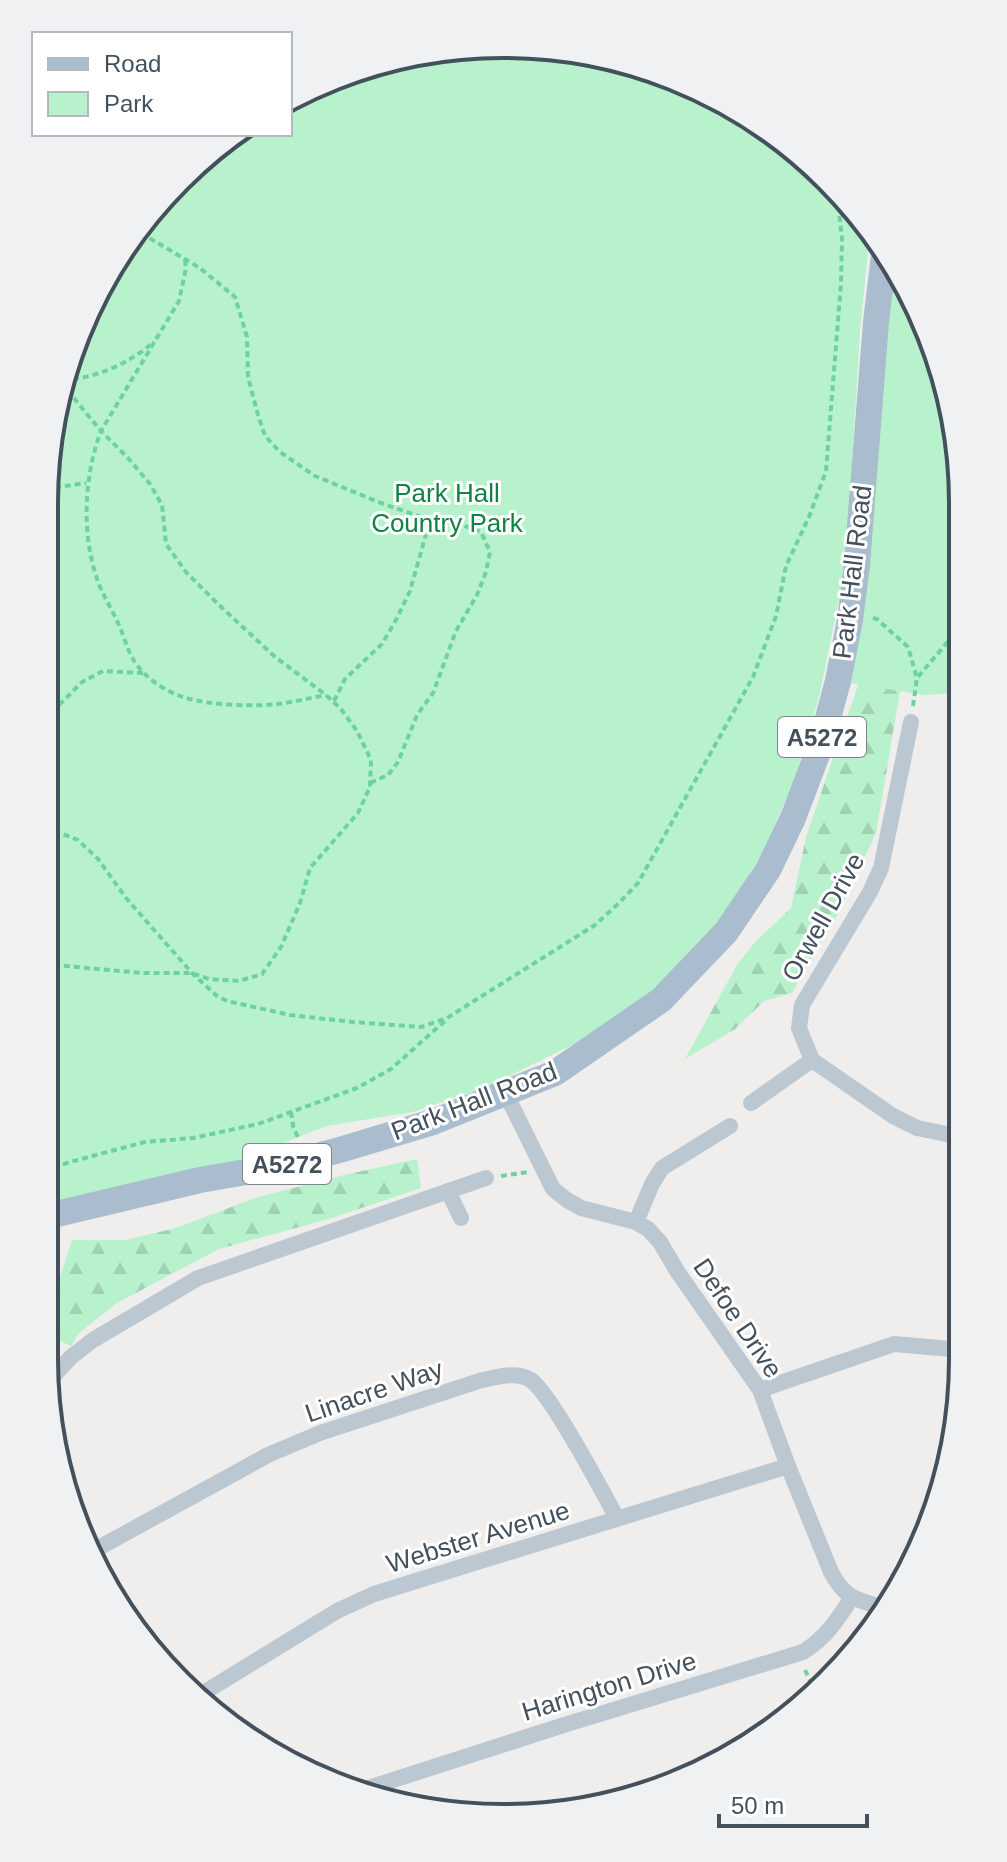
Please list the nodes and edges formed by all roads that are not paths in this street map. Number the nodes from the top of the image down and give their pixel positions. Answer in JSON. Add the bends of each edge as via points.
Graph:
{"nodes":[{"id":1,"x":882,"y":270,"type":"edge"},
{"id":2,"x":911,"y":722,"type":"road end"},
{"id":3,"x":812,"y":1060,"type":"junction"},
{"id":4,"x":506,"y":1094,"type":"junction"},
{"id":5,"x":751,"y":1103,"type":"dead end"},
{"id":6,"x":730,"y":1126,"type":"dead end"},
{"id":7,"x":949,"y":1135,"type":"edge"},
{"id":8,"x":486,"y":1178,"type":"road end"},
{"id":9,"x":448,"y":1191,"type":"junction"},
{"id":10,"x":58,"y":1214,"type":"edge"},
{"id":11,"x":461,"y":1218,"type":"dead end"},
{"id":12,"x":636,"y":1222,"type":"junction"},
{"id":13,"x":949,"y":1349,"type":"edge"},
{"id":14,"x":58,"y":1372,"type":"edge"},
{"id":15,"x":760,"y":1390,"type":"junction"},
{"id":16,"x":788,"y":1466,"type":"junction"},
{"id":17,"x":617,"y":1518,"type":"junction"},
{"id":18,"x":100,"y":1547,"type":"edge"},
{"id":19,"x":852,"y":1597,"type":"junction"},
{"id":20,"x":875,"y":1605,"type":"edge"},
{"id":21,"x":207,"y":1691,"type":"edge"},
{"id":22,"x":377,"y":1785,"type":"edge"}],
"edges":[{"from":1,"to":4,"type":"main road","name":"Park Hall Road","number":"A5272","via":[[851,610],[821,744],[793,818],[768,870],[726,932],[661,1000],[555,1073]]},
{"from":2,"to":3,"type":"street","name":"Orwell Drive","via":[[881,868],[802,1005],[799,1028]]},
{"from":3,"to":5,"type":"street"},
{"from":3,"to":7,"type":"street","via":[[893,1116]]},
{"from":4,"to":10,"type":"main road","name":"Park Hall Road","number":"A5272","via":[[433,1122],[293,1162]]},
{"from":4,"to":12,"type":"street","name":"Defoe Drive","via":[[553,1189],[581,1208]]},
{"from":6,"to":12,"type":"street","via":[[662,1168]]},
{"from":8,"to":9,"type":"street"},
{"from":9,"to":11,"type":"street"},
{"from":9,"to":14,"type":"street","via":[[198,1278],[93,1340]]},
{"from":12,"to":15,"type":"street","name":"Defoe Drive","via":[[660,1242]]},
{"from":13,"to":15,"type":"street","via":[[894,1344]]},
{"from":15,"to":16,"type":"street","name":"Defoe Drive"},
{"from":16,"to":17,"type":"street","name":"Webster Avenue"},
{"from":16,"to":19,"type":"street","name":"Defoe Drive","via":[[831,1572],[839,1588]]},
{"from":17,"to":18,"type":"street","name":"Linacre Way","via":[[538,1387],[519,1375],[507,1375],[320,1433]]},
{"from":17,"to":21,"type":"street","name":"Webster Avenue","via":[[374,1594]]},
{"from":19,"to":20,"type":"street"},
{"from":19,"to":22,"type":"street","name":"Harington Drive","via":[[819,1643],[797,1654]]}]}
